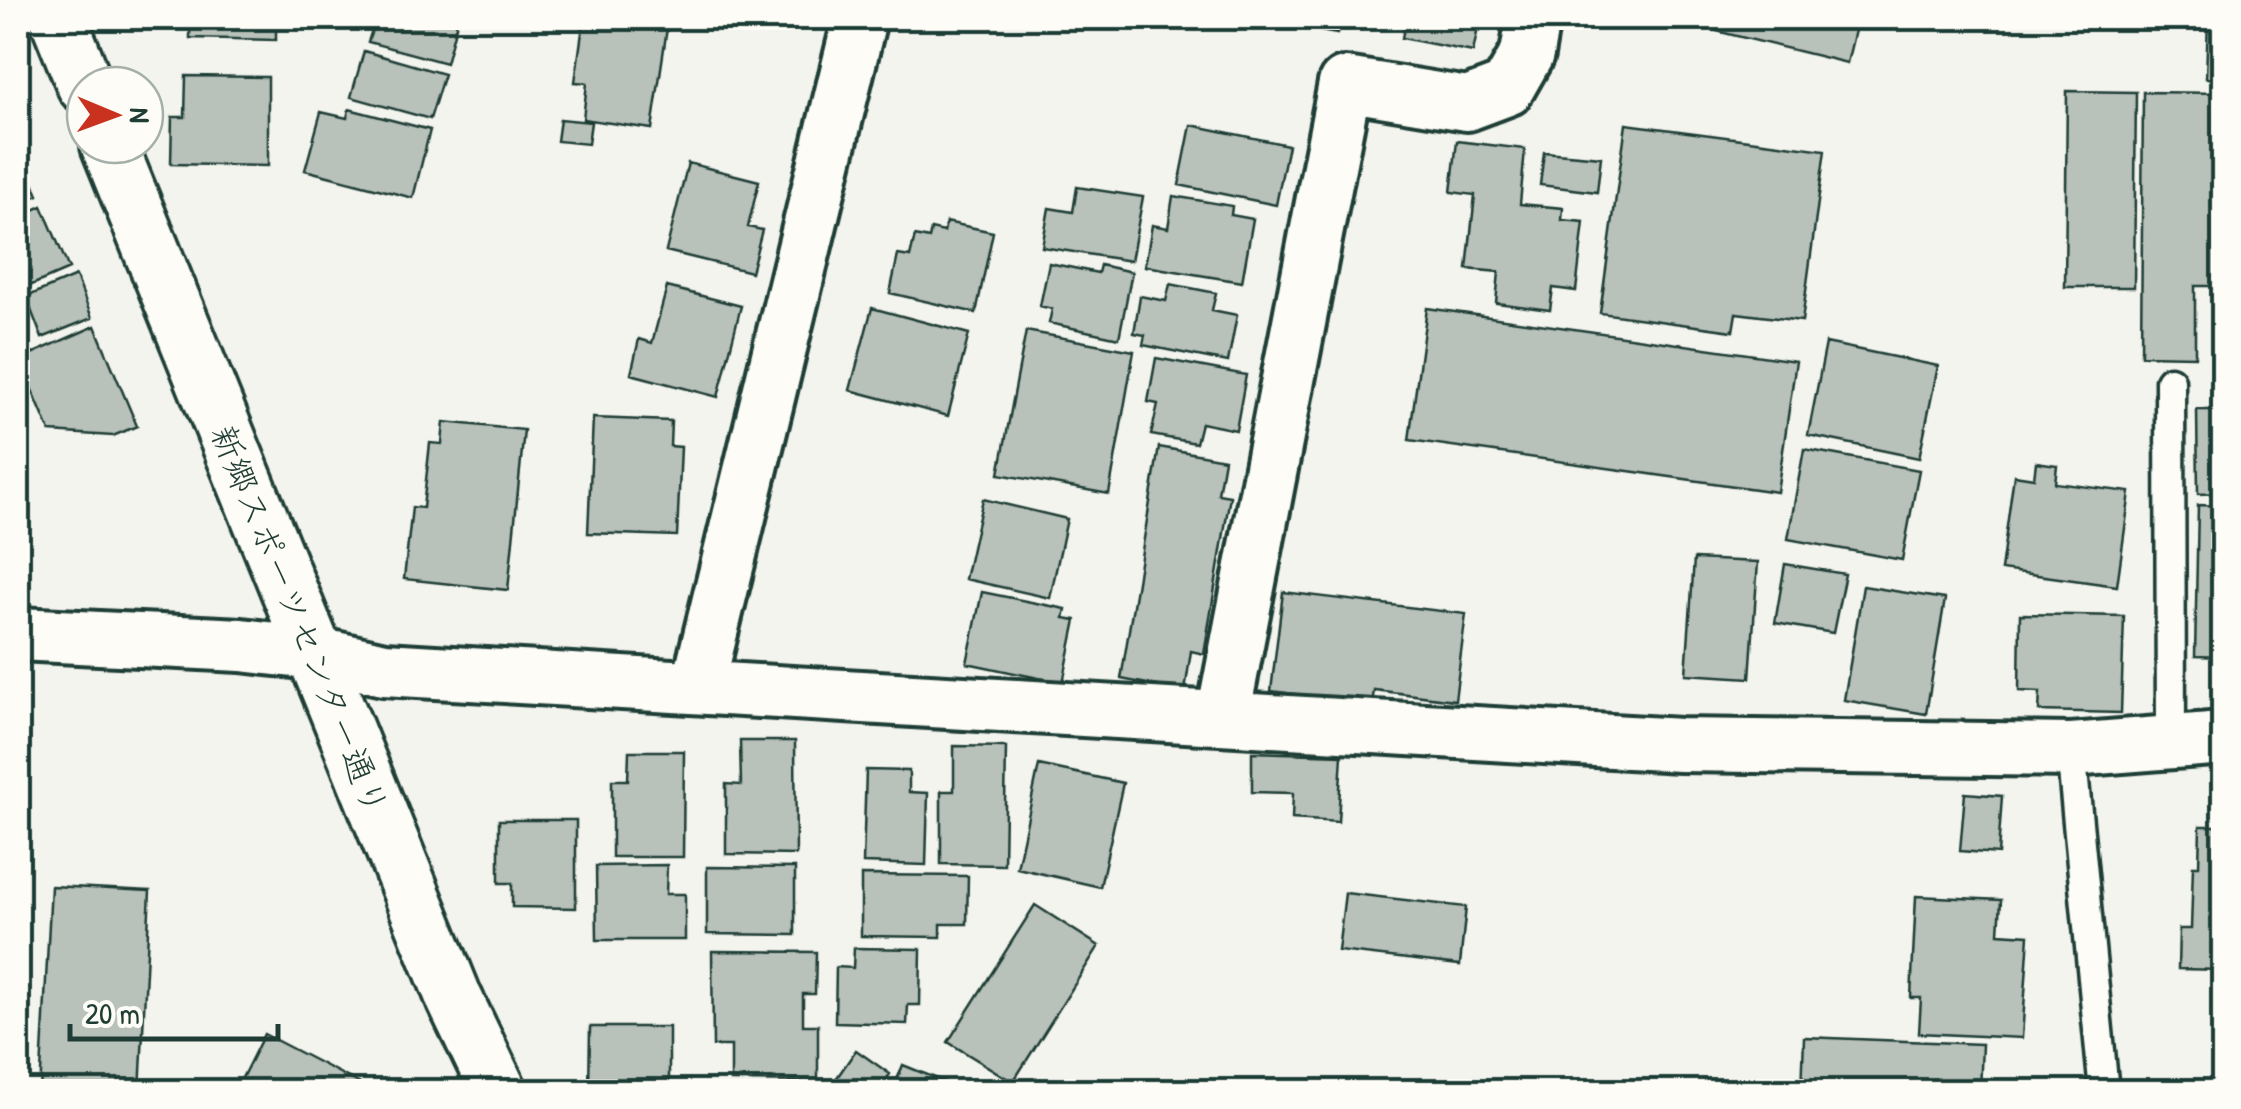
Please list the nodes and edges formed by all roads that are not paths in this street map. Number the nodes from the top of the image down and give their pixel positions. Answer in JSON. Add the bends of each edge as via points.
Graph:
{"nodes":[{"id":1,"x":58,"y":18,"type":"edge"},
{"id":2,"x":860,"y":18,"type":"edge"},
{"id":3,"x":1533,"y":18,"type":"edge"},
{"id":4,"x":77,"y":65,"type":"edge"},
{"id":5,"x":117,"y":165,"type":"edge"},
{"id":6,"x":2170,"y":381,"type":"dead end"},
{"id":7,"x":18,"y":634,"type":"edge"},
{"id":8,"x":312,"y":653,"type":"junction"},
{"id":9,"x":698,"y":686,"type":"junction"},
{"id":10,"x":1223,"y":718,"type":"junction"},
{"id":11,"x":2224,"y":738,"type":"edge"},
{"id":12,"x":2171,"y":742,"type":"junction"},
{"id":13,"x":2071,"y":750,"type":"junction"},
{"id":14,"x":499,"y":1092,"type":"edge"},
{"id":15,"x":2104,"y":1092,"type":"edge"}],
"edges":[{"from":1,"to":4,"type":"street"},
{"from":2,"to":9,"type":"street"},
{"from":3,"to":10,"type":"street","via":[[1527,54],[1507,90],[1466,104],[1346,84]]},
{"from":5,"to":8,"type":"street","name":"新郷スポーツセンター通り"},
{"from":6,"to":12,"type":"lane"},
{"from":7,"to":8,"type":"street"},
{"from":8,"to":9,"type":"street","via":[[384,669]]},
{"from":8,"to":14,"type":"street","name":"新郷スポーツセンター通り"},
{"from":9,"to":10,"type":"street"},
{"from":10,"to":13,"type":"street","via":[[1680,745]]},
{"from":11,"to":12,"type":"street"},
{"from":12,"to":13,"type":"street"},
{"from":13,"to":15,"type":"lane"}]}
